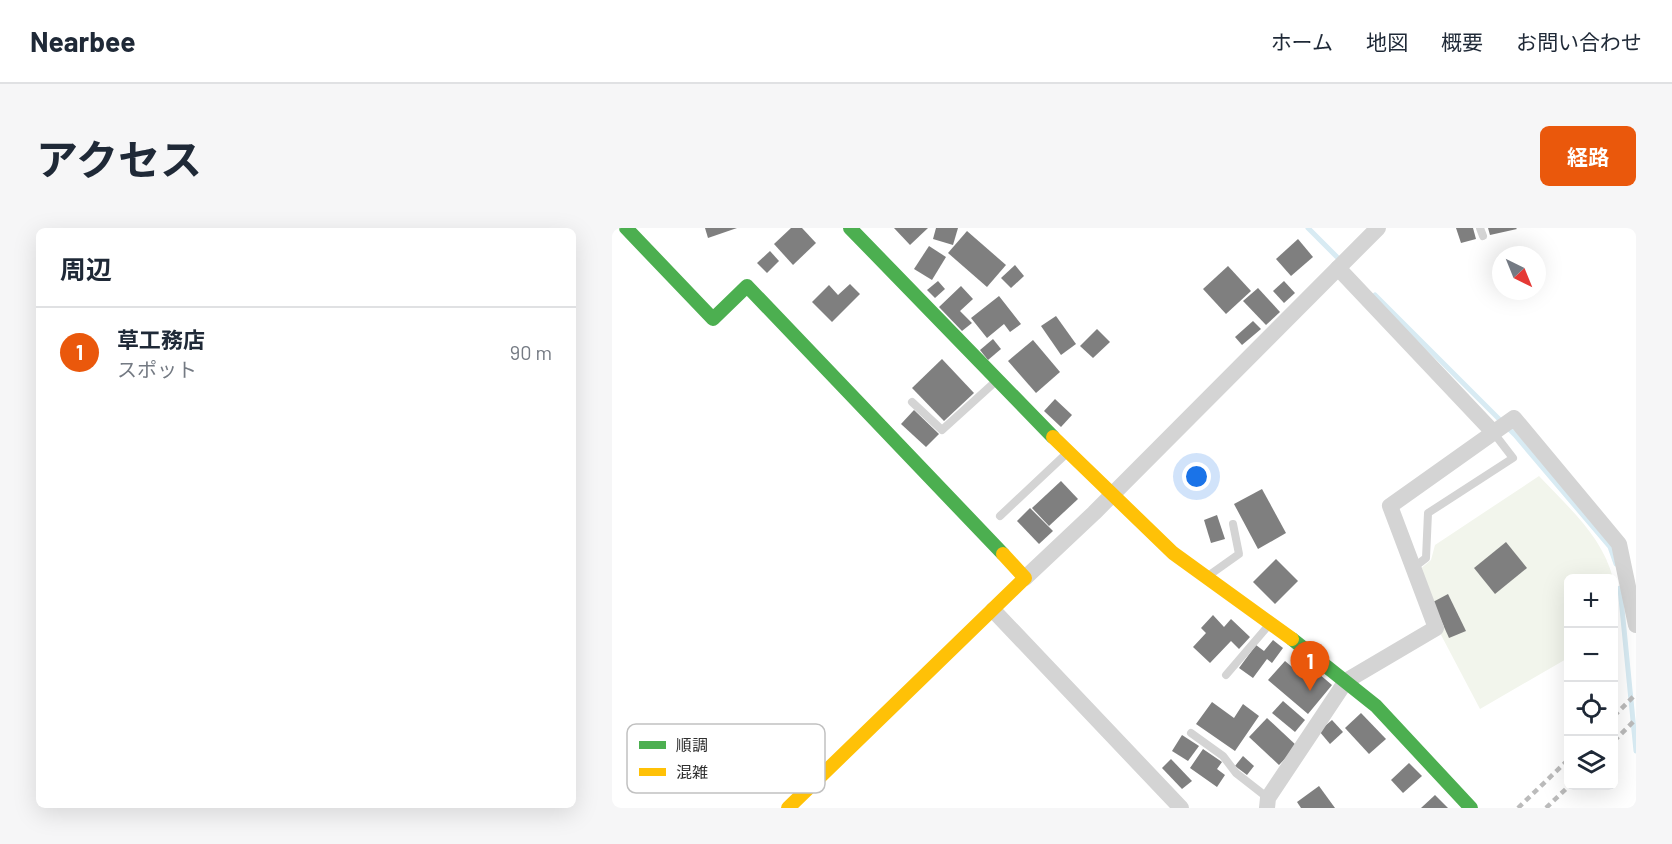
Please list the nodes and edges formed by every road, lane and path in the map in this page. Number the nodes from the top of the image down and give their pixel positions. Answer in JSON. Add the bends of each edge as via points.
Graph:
{"nodes":[{"id":1,"x":626,"y":228,"type":"edge"},
{"id":2,"x":850,"y":228,"type":"edge"},
{"id":3,"x":1378,"y":228,"type":"edge"},
{"id":4,"x":1338,"y":268,"type":"junction"},
{"id":5,"x":998,"y":380,"type":"junction"},
{"id":6,"x":912,"y":402,"type":"dead end"},
{"id":7,"x":1493,"y":432,"type":"junction"},
{"id":8,"x":1068,"y":452,"type":"junction"},
{"id":9,"x":1110,"y":494,"type":"junction"},
{"id":10,"x":1000,"y":516,"type":"dead end"},
{"id":11,"x":1233,"y":524,"type":"dead end"},
{"id":12,"x":1413,"y":568,"type":"junction"},
{"id":13,"x":1025,"y":578,"type":"junction"},
{"id":14,"x":1206,"y":578,"type":"junction"},
{"id":15,"x":993,"y":610,"type":"junction"},
{"id":16,"x":1270,"y":623,"type":"junction"},
{"id":17,"x":1636,"y":625,"type":"edge"},
{"id":18,"x":1226,"y":675,"type":"dead end"},
{"id":19,"x":1346,"y":681,"type":"junction"},
{"id":20,"x":1191,"y":733,"type":"dead end"},
{"id":21,"x":825,"y":773,"type":"edge"},
{"id":22,"x":804,"y":793,"type":"edge"},
{"id":23,"x":1267,"y":803,"type":"edge"},
{"id":24,"x":789,"y":808,"type":"edge"},
{"id":25,"x":1181,"y":808,"type":"edge"},
{"id":26,"x":1471,"y":808,"type":"edge"}],
"edges":[{"from":1,"to":13,"type":"street","via":[[713,319],[747,286]]},
{"from":2,"to":5,"type":"street"},
{"from":3,"to":4,"type":"street"},
{"from":4,"to":7,"type":"street"},
{"from":4,"to":9,"type":"street"},
{"from":5,"to":6,"type":"lane","via":[[942,430]]},
{"from":5,"to":8,"type":"street"},
{"from":7,"to":12,"type":"street","via":[[1390,506]]},
{"from":7,"to":12,"type":"lane","via":[[1513,458],[1428,513],[1426,558]]},
{"from":7,"to":17,"type":"street","via":[[1514,418],[1618,544]]},
{"from":8,"to":9,"type":"street"},
{"from":8,"to":10,"type":"lane"},
{"from":9,"to":13,"type":"street"},
{"from":9,"to":14,"type":"street"},
{"from":11,"to":14,"type":"lane","via":[[1239,554]]},
{"from":12,"to":19,"type":"street","via":[[1436,628]]},
{"from":13,"to":15,"type":"street"},
{"from":14,"to":16,"type":"street"},
{"from":15,"to":21,"type":"street"},
{"from":15,"to":25,"type":"street"},
{"from":16,"to":18,"type":"lane"},
{"from":16,"to":19,"type":"street"},
{"from":19,"to":23,"type":"street"},
{"from":19,"to":26,"type":"street","via":[[1376,706]]},
{"from":20,"to":23,"type":"lane","via":[[1223,756]]},
{"from":22,"to":24,"type":"street"}]}
